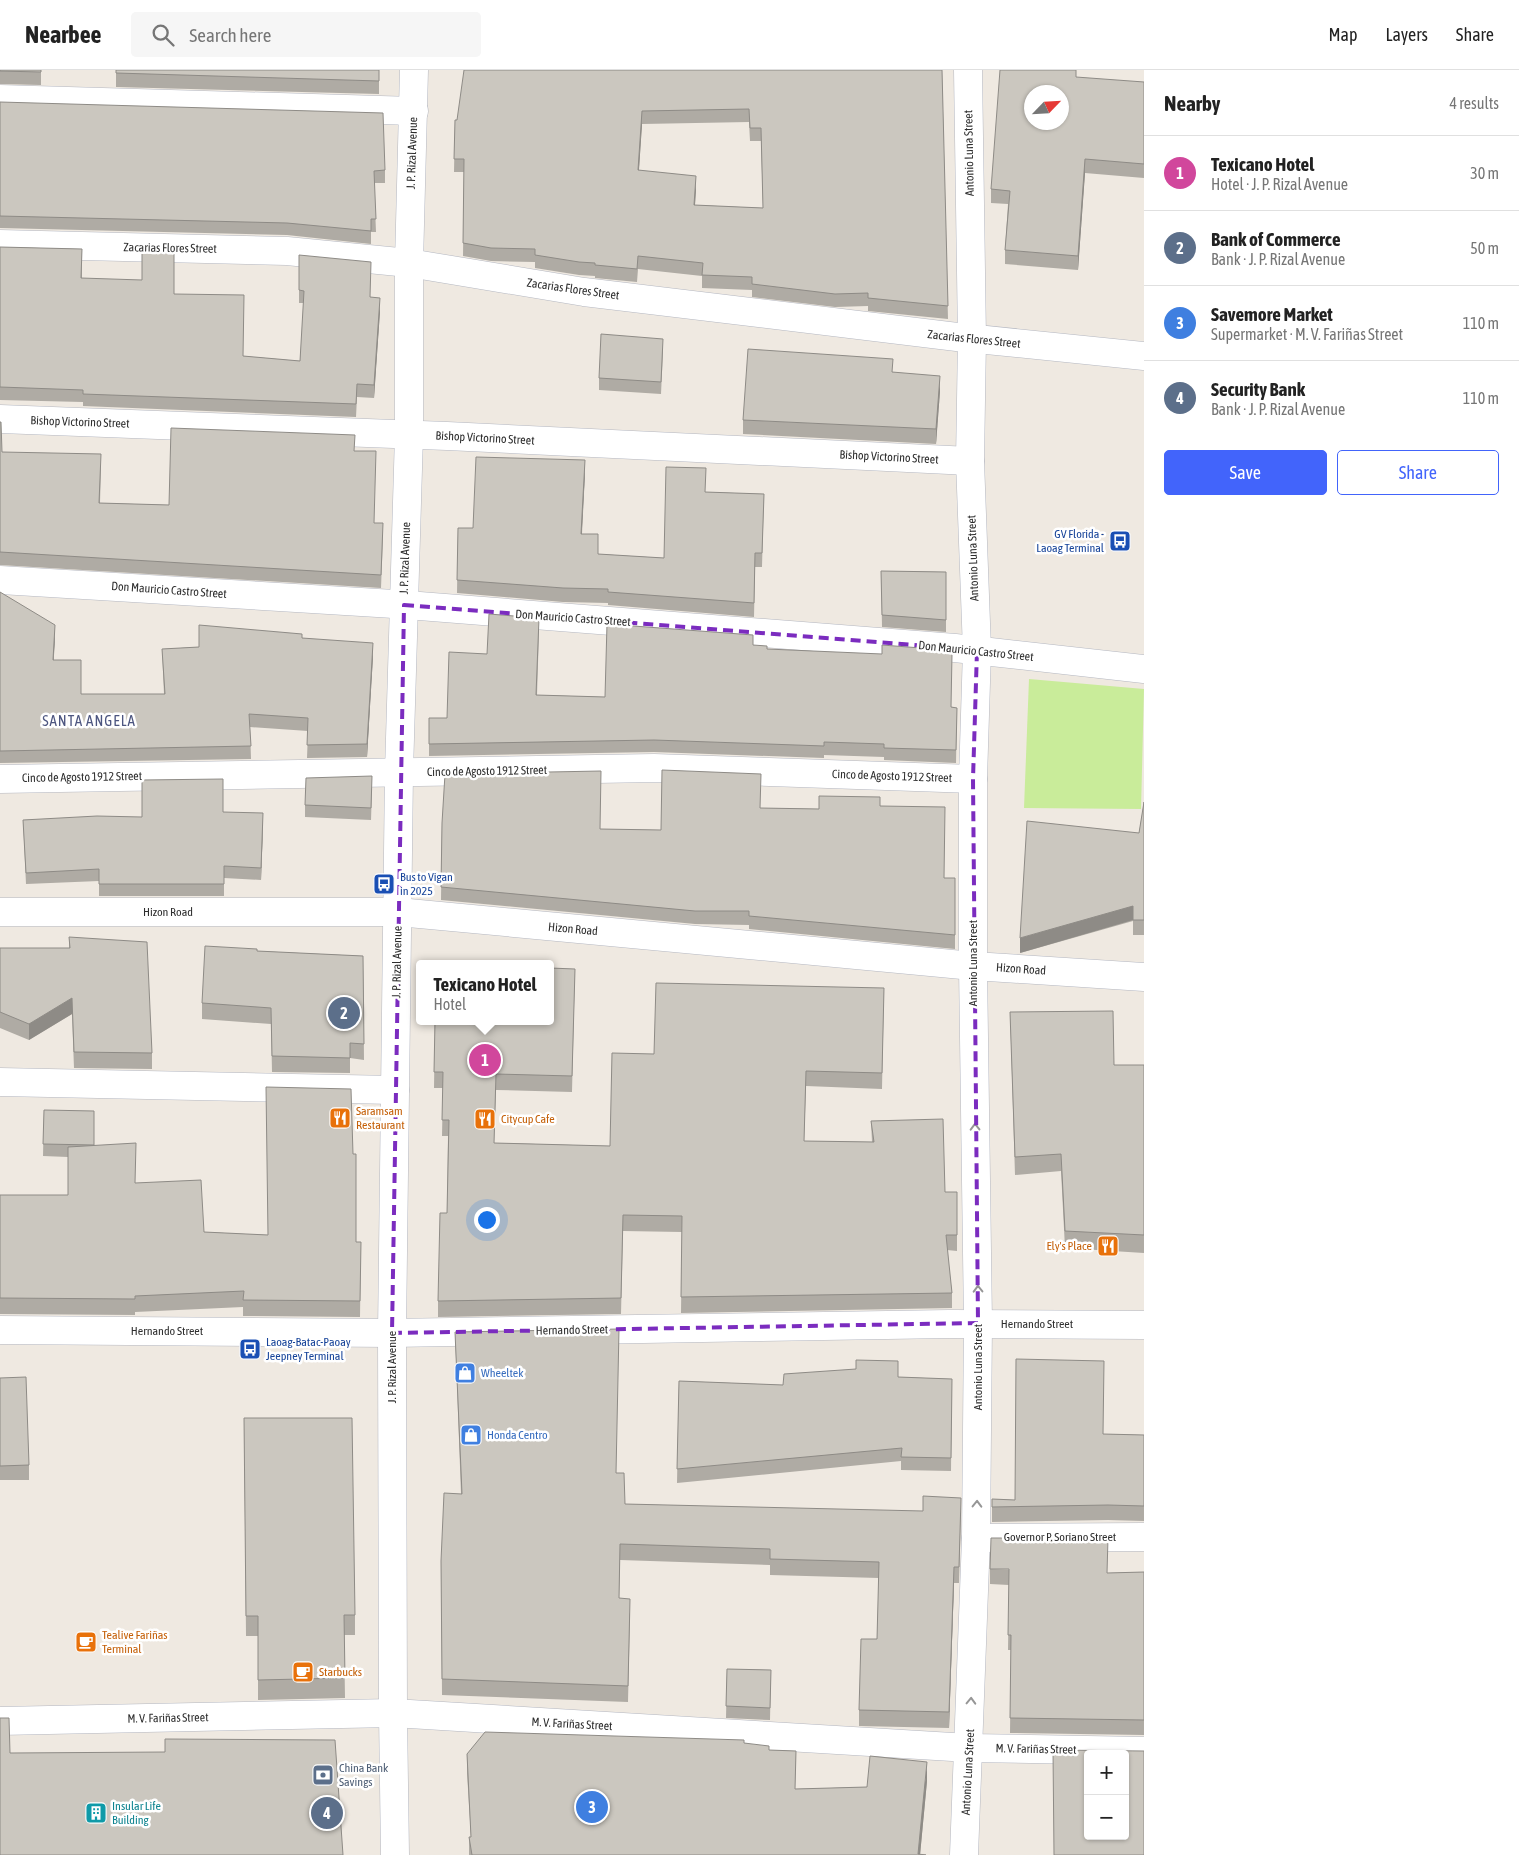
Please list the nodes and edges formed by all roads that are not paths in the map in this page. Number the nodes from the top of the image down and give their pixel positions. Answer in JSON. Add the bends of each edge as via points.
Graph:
{"nodes":[{"id":1,"x":414,"y":70,"type":"edge"},
{"id":2,"x":968,"y":70,"type":"edge"},
{"id":3,"x":0,"y":99,"type":"edge"},
{"id":4,"x":414,"y":111,"type":"junction"},
{"id":5,"x":0,"y":244,"type":"edge"},
{"id":6,"x":409,"y":263,"type":"junction"},
{"id":7,"x":972,"y":339,"type":"junction"},
{"id":8,"x":1144,"y":356,"type":"edge"},
{"id":9,"x":0,"y":419,"type":"edge"},
{"id":10,"x":409,"y":434,"type":"junction"},
{"id":11,"x":970,"y":461,"type":"junction"},
{"id":12,"x":0,"y":580,"type":"edge"},
{"id":13,"x":404,"y":605,"type":"junction"},
{"id":14,"x":977,"y":650,"type":"junction"},
{"id":15,"x":1144,"y":669,"type":"edge"},
{"id":16,"x":399,"y":772,"type":"junction"},
{"id":17,"x":0,"y":779,"type":"edge"},
{"id":18,"x":973,"y":779,"type":"junction"},
{"id":19,"x":0,"y":912,"type":"edge"},
{"id":20,"x":398,"y":912,"type":"junction"},
{"id":21,"x":973,"y":966,"type":"junction"},
{"id":22,"x":1144,"y":977,"type":"edge"},
{"id":23,"x":0,"y":1082,"type":"edge"},
{"id":24,"x":395,"y":1090,"type":"junction"},
{"id":25,"x":978,"y":1324,"type":"junction"},
{"id":26,"x":1144,"y":1325,"type":"edge"},
{"id":27,"x":0,"y":1330,"type":"edge"},
{"id":28,"x":392,"y":1332,"type":"junction"},
{"id":29,"x":1144,"y":1537,"type":"edge"},
{"id":30,"x":976,"y":1538,"type":"junction"},
{"id":31,"x":393,"y":1713,"type":"junction"},
{"id":32,"x":0,"y":1721,"type":"edge"},
{"id":33,"x":969,"y":1748,"type":"junction"},
{"id":34,"x":1144,"y":1751,"type":"edge"},
{"id":35,"x":395,"y":1855,"type":"edge"},
{"id":36,"x":964,"y":1855,"type":"edge"}],
"edges":[{"from":1,"to":4,"type":"street","name":"J. P. Rizal Avenue"},
{"from":2,"to":7,"type":"street","name":"Antonio Luna Street"},
{"from":3,"to":4,"type":"street"},
{"from":4,"to":6,"type":"street","name":"J. P. Rizal Avenue"},
{"from":5,"to":6,"type":"street","name":"Zacarias Flores Street","via":[[287,251]]},
{"from":6,"to":7,"type":"street","name":"Zacarias Flores Street","via":[[584,292]]},
{"from":6,"to":10,"type":"street","name":"J. P. Rizal Avenue"},
{"from":7,"to":8,"type":"street","name":"Zacarias Flores Street"},
{"from":7,"to":11,"type":"street","name":"Antonio Luna Street"},
{"from":9,"to":10,"type":"street","name":"Bishop Victorino Street"},
{"from":10,"to":11,"type":"street","name":"Bishop Victorino Street"},
{"from":10,"to":13,"type":"street","name":"J. P. Rizal Avenue"},
{"from":11,"to":14,"type":"street","name":"Antonio Luna Street"},
{"from":12,"to":13,"type":"street","name":"Don Mauricio Castro Street"},
{"from":13,"to":14,"type":"street","name":"Don Mauricio Castro Street"},
{"from":13,"to":16,"type":"street","name":"J. P. Rizal Avenue"},
{"from":14,"to":15,"type":"street","name":"Don Mauricio Castro Street"},
{"from":14,"to":18,"type":"street","name":"Antonio Luna Street"},
{"from":16,"to":17,"type":"street","name":"Cinco de Agosto 1912 Street"},
{"from":16,"to":18,"type":"street","name":"Cinco de Agosto 1912 Street","via":[[654,768]]},
{"from":16,"to":20,"type":"street","name":"J. P. Rizal Avenue"},
{"from":18,"to":21,"type":"street","name":"Antonio Luna Street"},
{"from":19,"to":20,"type":"street","name":"Hizon Road"},
{"from":20,"to":21,"type":"street","name":"Hizon Road"},
{"from":20,"to":24,"type":"street","name":"J. P. Rizal Avenue"},
{"from":21,"to":22,"type":"street","name":"Hizon Road"},
{"from":25,"to":21,"type":"street","name":"Antonio Luna Street","one_way":true},
{"from":23,"to":24,"type":"street"},
{"from":24,"to":28,"type":"street","name":"J. P. Rizal Avenue"},
{"from":25,"to":26,"type":"street","name":"Hernando Street"},
{"from":25,"to":28,"type":"street","name":"Hernando Street"},
{"from":30,"to":25,"type":"street","name":"Antonio Luna Street","one_way":true},
{"from":27,"to":28,"type":"street","name":"Hernando Street"},
{"from":28,"to":31,"type":"street","name":"J. P. Rizal Avenue"},
{"from":29,"to":30,"type":"street","name":"Governor P. Soriano Street"},
{"from":33,"to":30,"type":"street","name":"Antonio Luna Street","one_way":true},
{"from":31,"to":32,"type":"street","name":"M. V. Fariñas Street"},
{"from":31,"to":33,"type":"street","name":"M. V. Fariñas Street"},
{"from":31,"to":35,"type":"street","name":"J. P. Rizal Avenue"},
{"from":33,"to":34,"type":"street","name":"M. V. Fariñas Street"},
{"from":33,"to":36,"type":"street","name":"Antonio Luna Street"}]}
